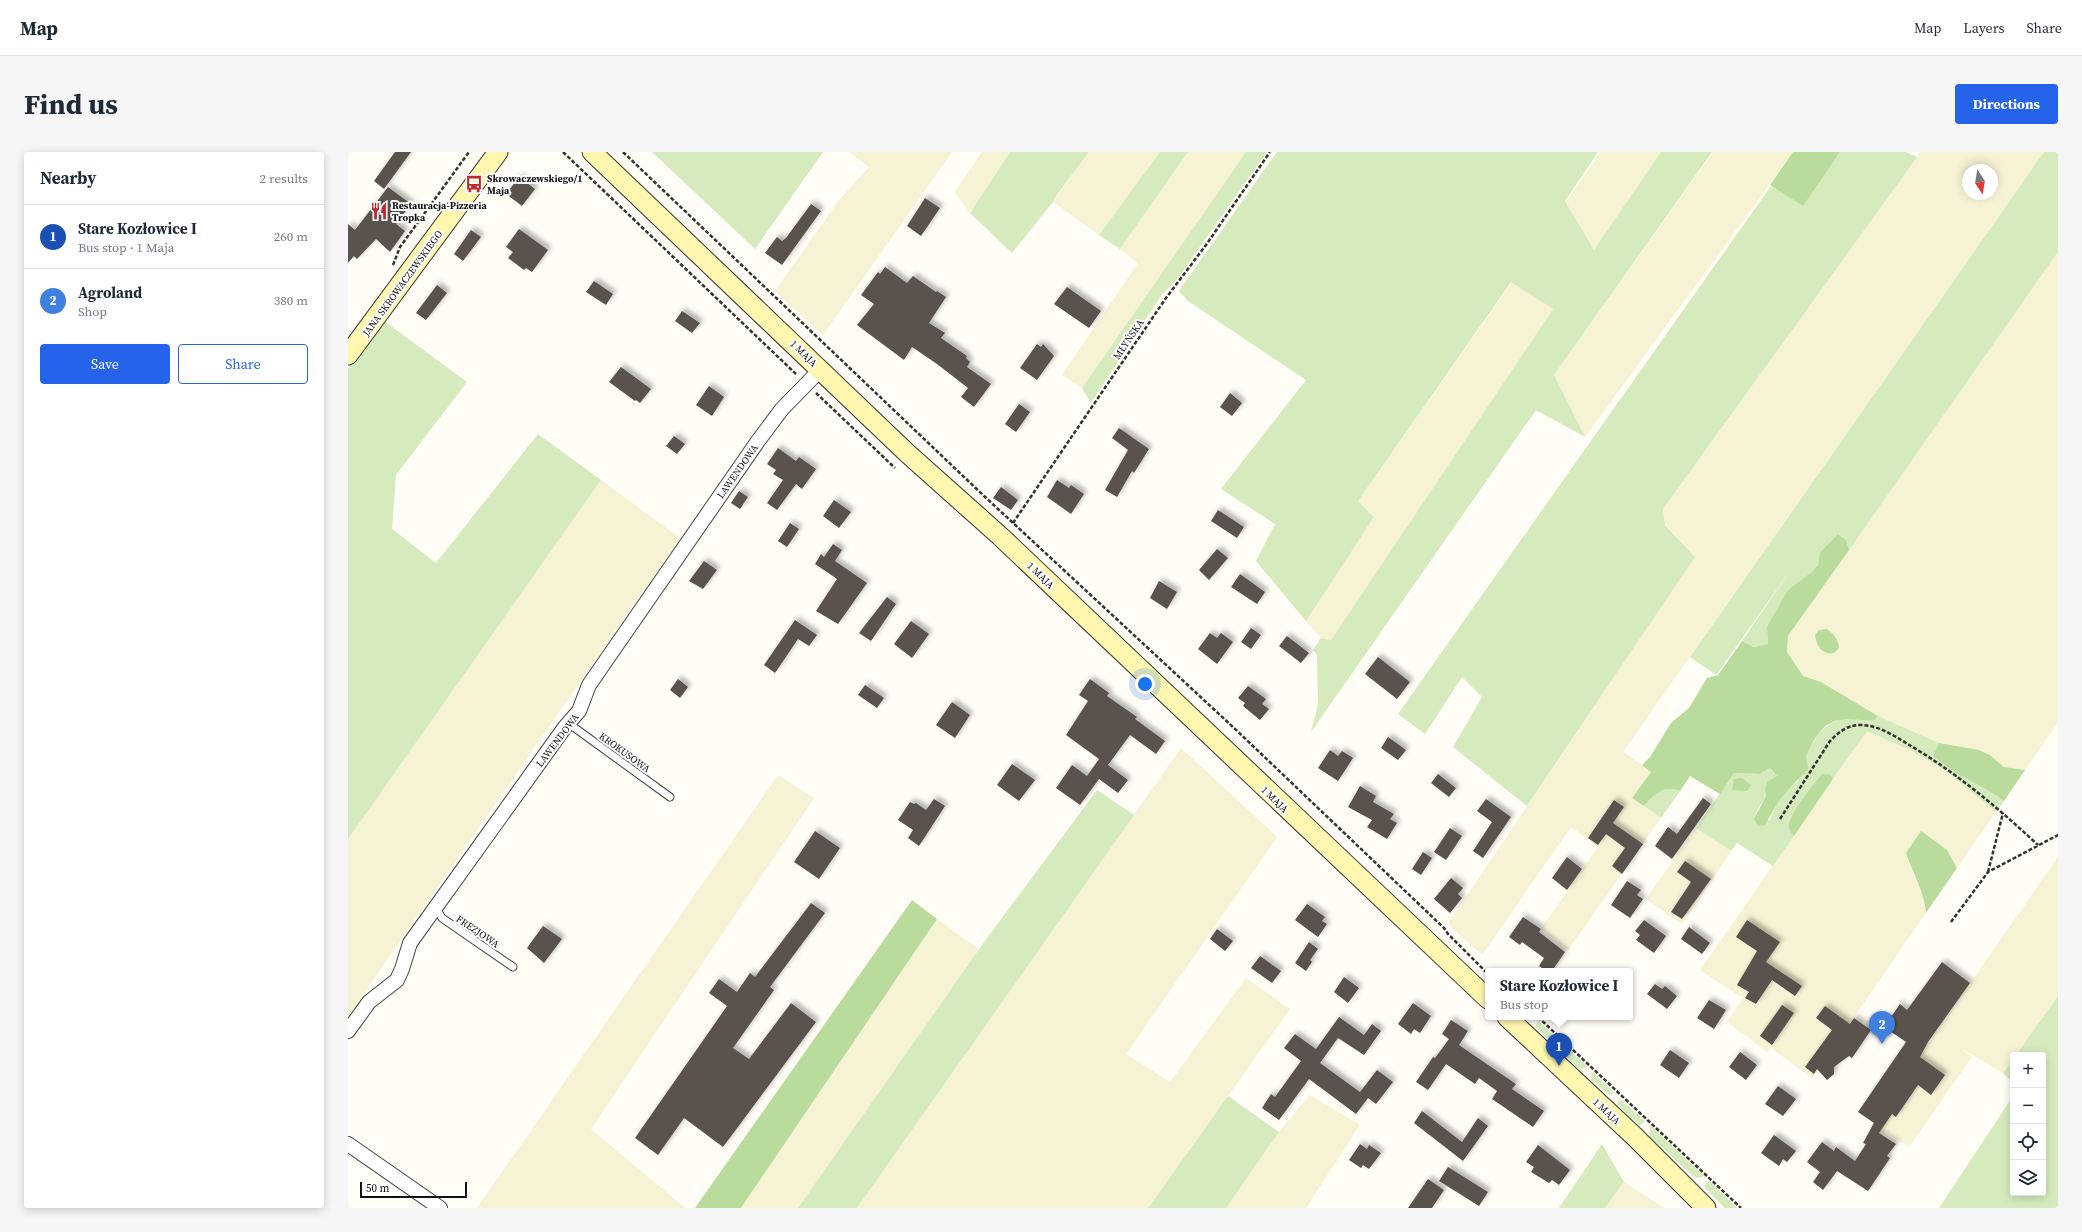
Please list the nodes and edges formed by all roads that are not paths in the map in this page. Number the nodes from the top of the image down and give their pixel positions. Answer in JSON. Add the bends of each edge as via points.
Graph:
{"nodes":[{"id":1,"x":498,"y":152,"type":"edge"},
{"id":2,"x":592,"y":152,"type":"edge"},
{"id":3,"x":348,"y":355,"type":"edge"},
{"id":4,"x":821,"y":369,"type":"junction"},
{"id":5,"x":568,"y":724,"type":"junction"},
{"id":6,"x":670,"y":797,"type":"dead end"},
{"id":7,"x":436,"y":908,"type":"junction"},
{"id":8,"x":513,"y":967,"type":"dead end"},
{"id":9,"x":1485,"y":996,"type":"edge"},
{"id":10,"x":1510,"y":1020,"type":"edge"},
{"id":11,"x":348,"y":1031,"type":"edge"},
{"id":12,"x":348,"y":1144,"type":"edge"},
{"id":13,"x":440,"y":1208,"type":"edge"},
{"id":14,"x":1706,"y":1208,"type":"edge"}],
"edges":[{"from":1,"to":3,"type":"street","name":"JANA SKROWACZEWSKIEGO"},
{"from":2,"to":4,"type":"street","name":"1 MAJA"},
{"from":4,"to":5,"type":"street","name":"LAWENDOWA","via":[[782,409],[758,441],[589,685],[579,711]]},
{"from":4,"to":9,"type":"street","name":"1 MAJA","via":[[907,453],[1000,536]]},
{"from":5,"to":6,"type":"lane","name":"KROKUSOWA"},
{"from":5,"to":7,"type":"street","name":"LAWENDOWA"},
{"from":7,"to":8,"type":"lane","name":"FREZJOWA","via":[[442,918]]},
{"from":7,"to":11,"type":"street","name":"LAWENDOWA","via":[[410,943],[397,980],[369,1002]]},
{"from":10,"to":14,"type":"street","name":"1 MAJA","via":[[1634,1136]]},
{"from":12,"to":13,"type":"street"}]}
